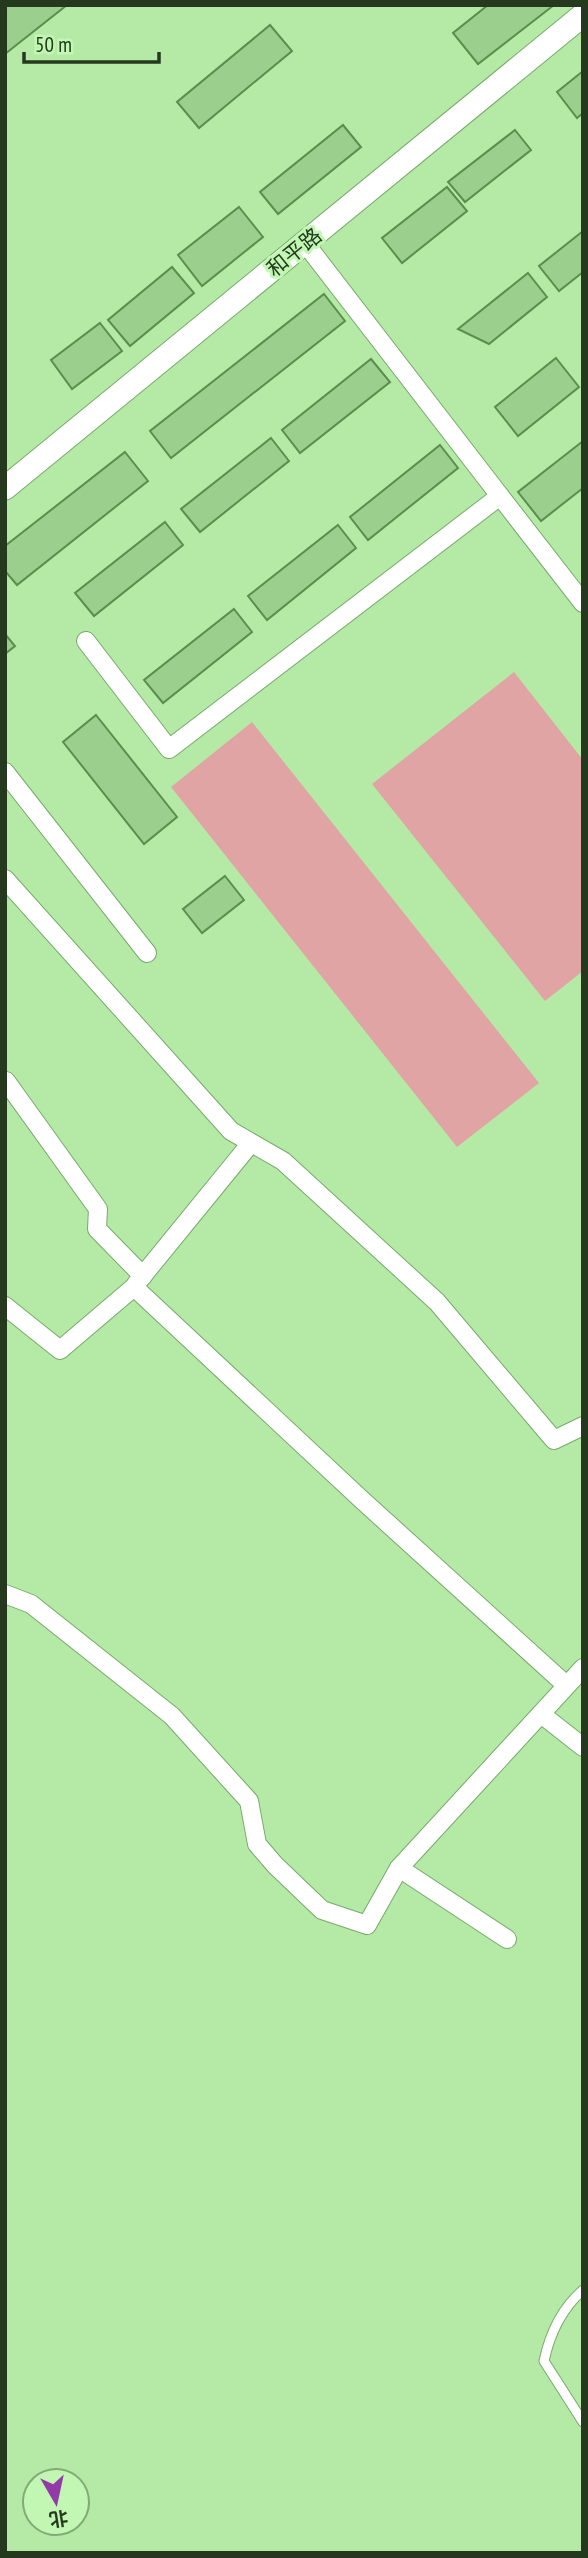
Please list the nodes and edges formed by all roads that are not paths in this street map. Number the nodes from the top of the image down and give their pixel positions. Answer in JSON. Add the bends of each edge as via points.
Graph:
{"nodes":[{"id":1,"x":583,"y":15,"type":"edge"},
{"id":2,"x":305,"y":243,"type":"junction"},
{"id":3,"x":5,"y":488,"type":"edge"},
{"id":4,"x":500,"y":496,"type":"junction"},
{"id":5,"x":583,"y":603,"type":"edge"},
{"id":6,"x":86,"y":641,"type":"dead end"},
{"id":7,"x":5,"y":772,"type":"edge"},
{"id":8,"x":5,"y":879,"type":"edge"},
{"id":9,"x":146,"y":953,"type":"dead end"},
{"id":10,"x":6,"y":1081,"type":"edge"},
{"id":11,"x":251,"y":1143,"type":"junction"},
{"id":12,"x":138,"y":1282,"type":"junction"},
{"id":13,"x":5,"y":1306,"type":"edge"},
{"id":14,"x":583,"y":1426,"type":"edge"},
{"id":15,"x":5,"y":1594,"type":"edge"},
{"id":16,"x":583,"y":1668,"type":"edge"},
{"id":17,"x":566,"y":1685,"type":"junction"},
{"id":18,"x":541,"y":1714,"type":"junction"},
{"id":19,"x":583,"y":1747,"type":"edge"},
{"id":20,"x":399,"y":1868,"type":"junction"},
{"id":21,"x":507,"y":1939,"type":"dead end"},
{"id":22,"x":583,"y":2290,"type":"edge"},
{"id":23,"x":583,"y":2422,"type":"edge"}],
"edges":[{"from":1,"to":2,"type":"street","name":"和平路"},
{"from":2,"to":3,"type":"street","name":"和平路"},
{"from":2,"to":4,"type":"street"},
{"from":4,"to":5,"type":"street"},
{"from":4,"to":6,"type":"street","via":[[169,749]]},
{"from":7,"to":9,"type":"street"},
{"from":8,"to":11,"type":"street","via":[[231,1131]]},
{"from":10,"to":12,"type":"street","via":[[98,1209],[97,1229]]},
{"from":11,"to":12,"type":"street"},
{"from":11,"to":14,"type":"street","via":[[283,1161],[437,1302],[554,1440]]},
{"from":12,"to":13,"type":"street","via":[[60,1350]]},
{"from":12,"to":17,"type":"street","via":[[362,1500]]},
{"from":15,"to":20,"type":"street","via":[[31,1604],[172,1716],[249,1801],[257,1844],[322,1910],[367,1925]]},
{"from":16,"to":17,"type":"street"},
{"from":17,"to":18,"type":"street"},
{"from":18,"to":19,"type":"street"},
{"from":18,"to":20,"type":"street"},
{"from":20,"to":21,"type":"street"},
{"from":22,"to":23,"type":"lane","via":[[566,2304],[544,2361]]}]}
